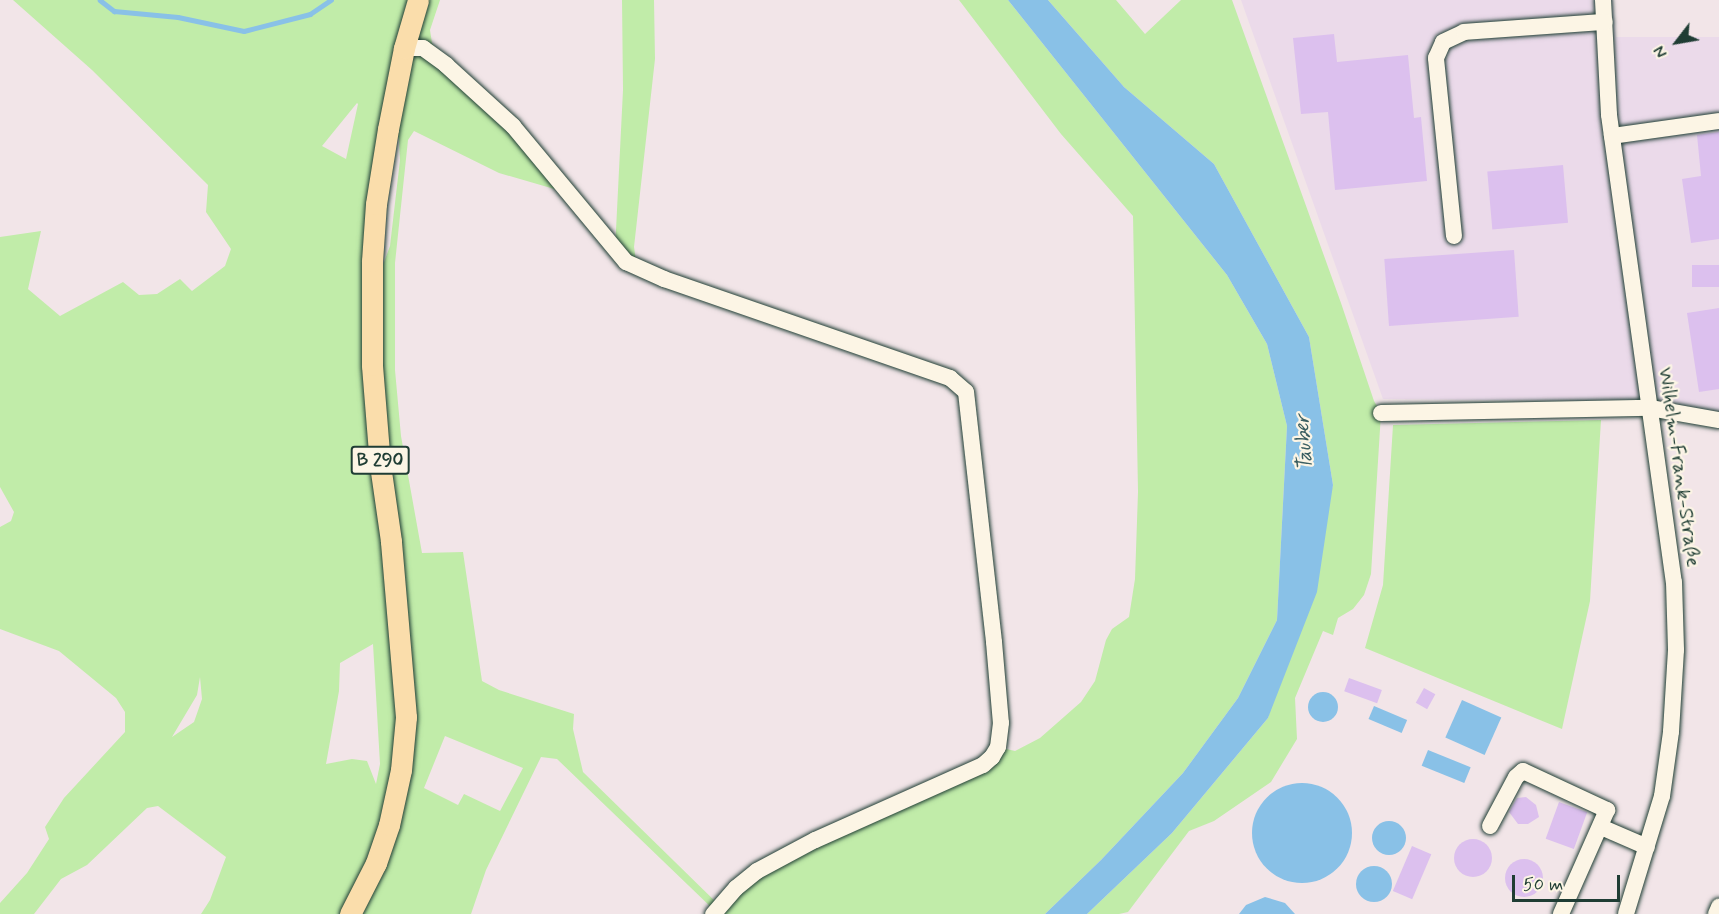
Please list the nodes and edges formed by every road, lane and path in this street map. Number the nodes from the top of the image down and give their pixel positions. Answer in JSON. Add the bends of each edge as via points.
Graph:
{"nodes":[{"id":1,"x":418,"y":0,"type":"edge"},
{"id":2,"x":1604,"y":0,"type":"edge"},
{"id":3,"x":1605,"y":22,"type":"junction"},
{"id":4,"x":404,"y":48,"type":"junction"},
{"id":5,"x":1719,"y":121,"type":"edge"},
{"id":6,"x":1612,"y":136,"type":"junction"},
{"id":7,"x":1454,"y":236,"type":"dead end"},
{"id":8,"x":1650,"y":408,"type":"junction"},
{"id":9,"x":1382,"y":413,"type":"dead end"},
{"id":10,"x":1719,"y":420,"type":"edge"},
{"id":11,"x":1490,"y":826,"type":"dead end"},
{"id":12,"x":1601,"y":827,"type":"junction"},
{"id":13,"x":1647,"y":847,"type":"junction"},
{"id":14,"x":1719,"y":907,"type":"edge"},
{"id":15,"x":350,"y":914,"type":"edge"},
{"id":16,"x":712,"y":914,"type":"edge"},
{"id":17,"x":1561,"y":914,"type":"edge"},
{"id":18,"x":1626,"y":914,"type":"edge"},
{"id":19,"x":1716,"y":914,"type":"edge"}],
"edges":[{"from":1,"to":4,"type":"main road","number":"B 290"},
{"from":2,"to":3,"type":"street","name":"Wilhelm-Frank-Straße"},
{"from":3,"to":6,"type":"street","name":"Wilhelm-Frank-Straße"},
{"from":3,"to":7,"type":"street","via":[[1464,32],[1443,42],[1436,58]]},
{"from":4,"to":15,"type":"main road","number":"B 290","via":[[376,204],[372,365],[406,717],[401,770],[389,825],[376,863]]},
{"from":4,"to":16,"type":"street","via":[[423,48],[513,126],[626,262],[664,279],[950,378],[966,392],[994,642],[1001,723],[998,747],[983,765],[836,830],[757,871]]},
{"from":5,"to":6,"type":"street"},
{"from":6,"to":8,"type":"street","name":"Wilhelm-Frank-Straße"},
{"from":8,"to":9,"type":"street"},
{"from":8,"to":10,"type":"street"},
{"from":8,"to":13,"type":"street","name":"Wilhelm-Frank-Straße","via":[[1674,582],[1676,650],[1670,742],[1662,796]]},
{"from":11,"to":12,"type":"street","via":[[1523,771],[1607,810]]},
{"from":12,"to":13,"type":"street"},
{"from":12,"to":17,"type":"street"},
{"from":13,"to":18,"type":"street","name":"Wilhelm-Frank-Straße"},
{"from":14,"to":19,"type":"street"}]}
